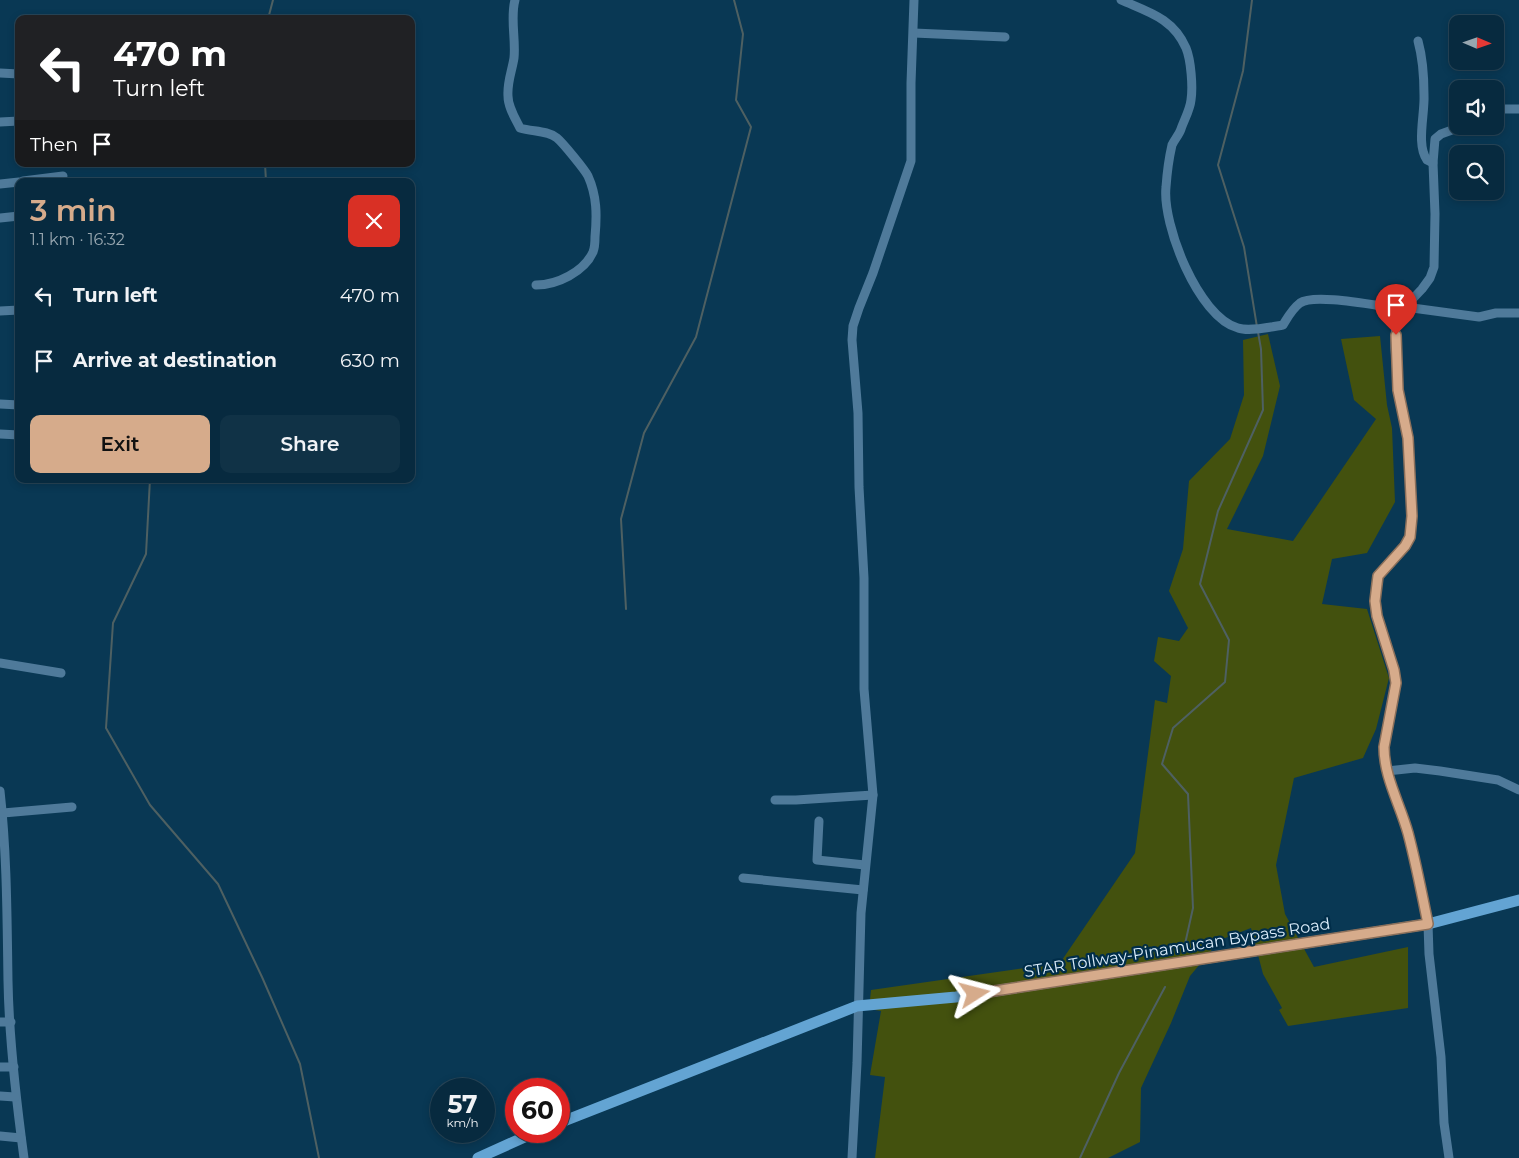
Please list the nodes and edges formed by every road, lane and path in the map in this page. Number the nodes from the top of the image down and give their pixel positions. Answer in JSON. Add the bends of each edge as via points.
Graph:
{"nodes":[{"id":1,"x":515,"y":0,"type":"edge"},
{"id":2,"x":914,"y":0,"type":"edge"},
{"id":3,"x":1121,"y":0,"type":"edge"},
{"id":4,"x":914,"y":33,"type":"junction"},
{"id":5,"x":1005,"y":37,"type":"dead end"},
{"id":6,"x":1418,"y":41,"type":"dead end"},
{"id":7,"x":0,"y":73,"type":"edge"},
{"id":8,"x":15,"y":74,"type":"edge"},
{"id":9,"x":1519,"y":108,"type":"edge"},
{"id":10,"x":1504,"y":109,"type":"edge"},
{"id":11,"x":15,"y":121,"type":"edge"},
{"id":12,"x":0,"y":122,"type":"edge"},
{"id":13,"x":1449,"y":131,"type":"edge"},
{"id":14,"x":1433,"y":163,"type":"junction"},
{"id":15,"x":63,"y":176,"type":"dead end"},
{"id":16,"x":47,"y":178,"type":"edge"},
{"id":17,"x":15,"y":182,"type":"edge"},
{"id":18,"x":0,"y":184,"type":"edge"},
{"id":19,"x":15,"y":216,"type":"edge"},
{"id":20,"x":0,"y":218,"type":"edge"},
{"id":21,"x":536,"y":285,"type":"dead end"},
{"id":22,"x":1400,"y":307,"type":"junction"},
{"id":23,"x":15,"y":310,"type":"edge"},
{"id":24,"x":0,"y":312,"type":"edge"},
{"id":25,"x":1519,"y":314,"type":"edge"},
{"id":26,"x":0,"y":404,"type":"edge"},
{"id":27,"x":15,"y":405,"type":"edge"},
{"id":28,"x":0,"y":434,"type":"edge"},
{"id":29,"x":15,"y":435,"type":"edge"},
{"id":30,"x":0,"y":662,"type":"edge"},
{"id":31,"x":61,"y":673,"type":"dead end"},
{"id":32,"x":1387,"y":772,"type":"junction"},
{"id":33,"x":1519,"y":790,"type":"edge"},
{"id":34,"x":0,"y":791,"type":"edge"},
{"id":35,"x":873,"y":795,"type":"junction"},
{"id":36,"x":776,"y":800,"type":"dead end"},
{"id":37,"x":72,"y":807,"type":"dead end"},
{"id":38,"x":3,"y":813,"type":"junction"},
{"id":39,"x":819,"y":820,"type":"dead end"},
{"id":40,"x":865,"y":865,"type":"junction"},
{"id":41,"x":743,"y":878,"type":"dead end"},
{"id":42,"x":863,"y":890,"type":"junction"},
{"id":43,"x":1519,"y":900,"type":"edge"},
{"id":44,"x":1428,"y":924,"type":"junction"},
{"id":45,"x":857,"y":1006,"type":"junction"},
{"id":46,"x":0,"y":1022,"type":"edge"},
{"id":47,"x":11,"y":1022,"type":"junction"},
{"id":48,"x":0,"y":1067,"type":"edge"},
{"id":49,"x":14,"y":1067,"type":"junction"},
{"id":50,"x":0,"y":1096,"type":"edge"},
{"id":51,"x":16,"y":1097,"type":"junction"},
{"id":52,"x":570,"y":1119,"type":"edge"},
{"id":53,"x":0,"y":1136,"type":"edge"},
{"id":54,"x":22,"y":1138,"type":"junction"},
{"id":55,"x":511,"y":1143,"type":"edge"},
{"id":56,"x":24,"y":1158,"type":"edge"},
{"id":57,"x":478,"y":1158,"type":"edge"},
{"id":58,"x":852,"y":1158,"type":"edge"},
{"id":59,"x":1449,"y":1158,"type":"edge"}],
"edges":[{"from":1,"to":21,"type":"street","via":[[514,59],[508,81],[508,97],[514,115],[520,128],[557,138],[587,174],[597,203],[594,250],[587,262],[567,278]]},
{"from":2,"to":4,"type":"street"},
{"from":3,"to":22,"type":"street","via":[[1167,21],[1186,49],[1191,101],[1172,144],[1166,209],[1186,272],[1208,305],[1225,322],[1238,329],[1283,325],[1301,302],[1320,298]]},
{"from":4,"to":5,"type":"street"},
{"from":4,"to":35,"type":"street","via":[[910,84],[911,161],[853,326],[852,340],[864,578],[864,689]]},
{"from":6,"to":14,"type":"street","via":[[1424,95],[1422,149],[1423,155]]},
{"from":7,"to":8,"type":"street"},
{"from":9,"to":10,"type":"street"},
{"from":11,"to":12,"type":"street"},
{"from":13,"to":14,"type":"street","via":[[1435,139]]},
{"from":14,"to":22,"type":"street","via":[[1434,267],[1422,289]]},
{"from":15,"to":16,"type":"street"},
{"from":17,"to":18,"type":"street"},
{"from":19,"to":20,"type":"street"},
{"from":22,"to":25,"type":"street","via":[[1479,317],[1496,313]]},
{"from":22,"to":32,"type":"street","via":[[1395,348],[1398,390],[1408,438],[1412,516],[1410,537],[1405,546],[1378,576],[1375,601],[1396,683],[1384,747]]},
{"from":23,"to":24,"type":"street"},
{"from":26,"to":27,"type":"street"},
{"from":28,"to":29,"type":"street"},
{"from":30,"to":31,"type":"street"},
{"from":32,"to":33,"type":"street","via":[[1415,768],[1440,771],[1498,780]]},
{"from":32,"to":44,"type":"street","via":[[1414,854]]},
{"from":34,"to":38,"type":"street"},
{"from":35,"to":36,"type":"street"},
{"from":35,"to":40,"type":"street"},
{"from":37,"to":38,"type":"street"},
{"from":38,"to":47,"type":"street"},
{"from":39,"to":40,"type":"street","via":[[817,860]]},
{"from":40,"to":42,"type":"street"},
{"from":41,"to":42,"type":"street"},
{"from":42,"to":45,"type":"street"},
{"from":43,"to":44,"type":"main road","name":"STAR Tollway-Pinamucan Bypass Road"},
{"from":44,"to":45,"type":"main road","name":"STAR Tollway-Pinamucan Bypass Road","via":[[956,997]]},
{"from":44,"to":59,"type":"street"},
{"from":45,"to":52,"type":"main road","name":"STAR Tollway-Pinamucan Bypass Road"},
{"from":45,"to":58,"type":"street"},
{"from":46,"to":47,"type":"street"},
{"from":47,"to":49,"type":"street"},
{"from":48,"to":49,"type":"street"},
{"from":49,"to":51,"type":"street"},
{"from":50,"to":51,"type":"street"},
{"from":51,"to":54,"type":"street"},
{"from":53,"to":54,"type":"street"},
{"from":54,"to":56,"type":"street"},
{"from":55,"to":57,"type":"main road"}]}
